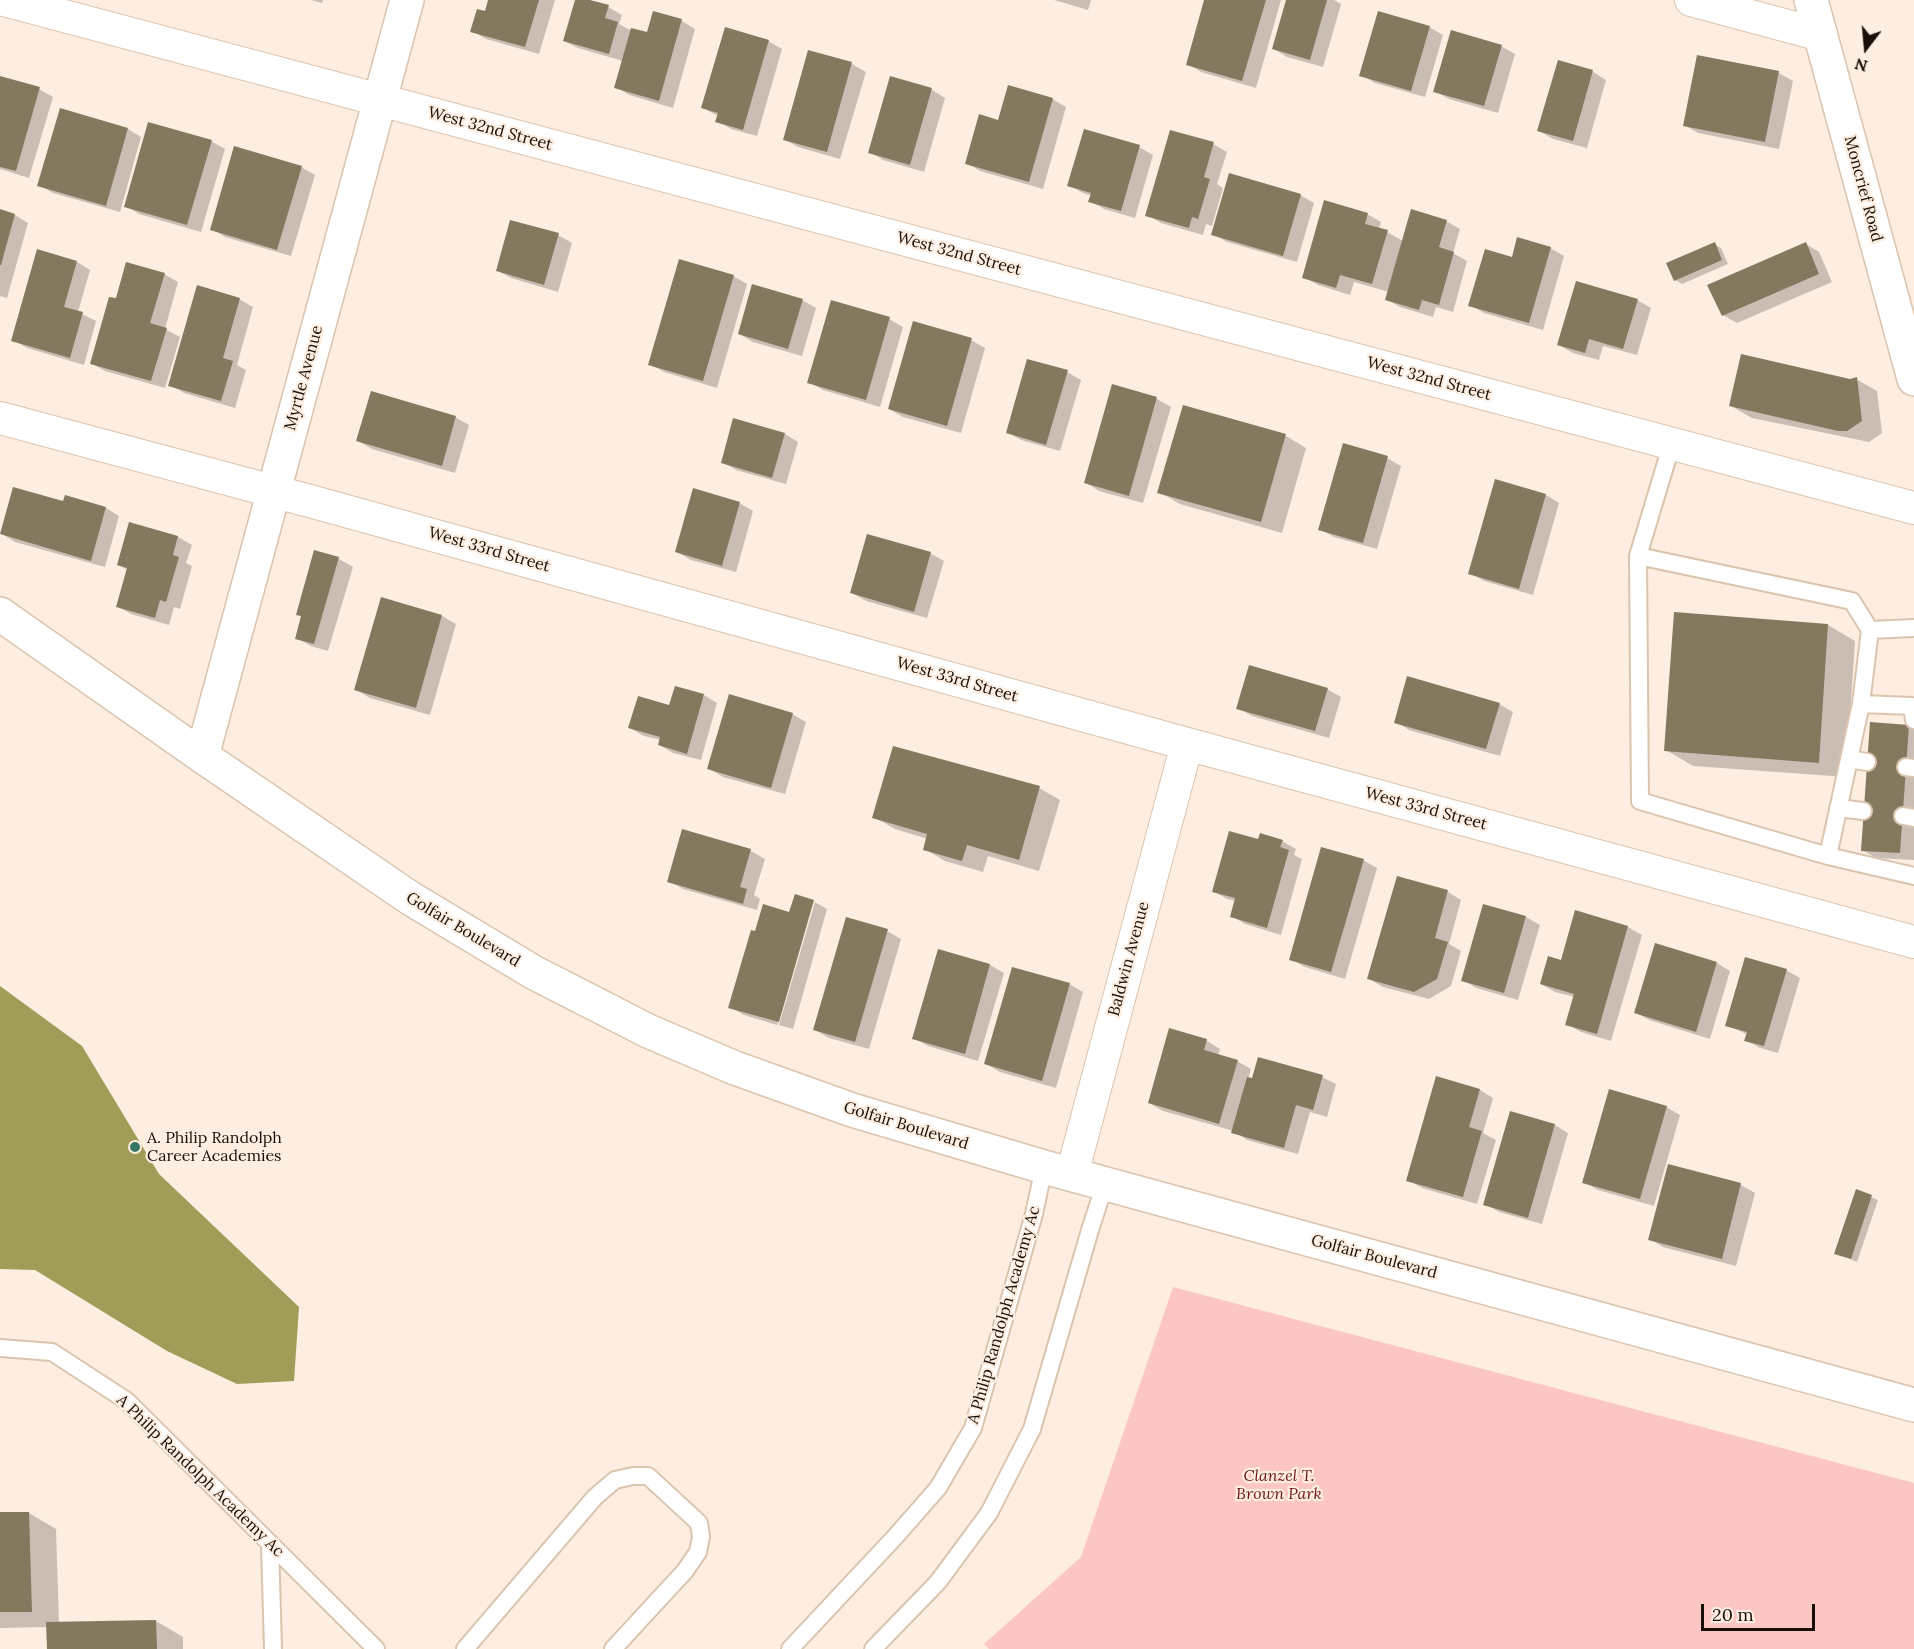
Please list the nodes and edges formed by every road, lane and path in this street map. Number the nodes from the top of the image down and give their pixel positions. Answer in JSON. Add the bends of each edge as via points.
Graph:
{"nodes":[{"id":1,"x":4,"y":0,"type":"edge"},
{"id":2,"x":407,"y":0,"type":"edge"},
{"id":3,"x":1690,"y":0,"type":"edge"},
{"id":4,"x":1811,"y":0,"type":"edge"},
{"id":5,"x":1821,"y":35,"type":"junction"},
{"id":6,"x":380,"y":99,"type":"junction"},
{"id":7,"x":1914,"y":379,"type":"edge"},
{"id":8,"x":0,"y":418,"type":"edge"},
{"id":9,"x":1672,"y":444,"type":"junction"},
{"id":10,"x":273,"y":491,"type":"junction"},
{"id":11,"x":1914,"y":508,"type":"edge"},
{"id":12,"x":1638,"y":556,"type":"junction"},
{"id":13,"x":0,"y":614,"type":"edge"},
{"id":14,"x":1914,"y":628,"type":"edge"},
{"id":15,"x":1870,"y":630,"type":"junction"},
{"id":16,"x":1862,"y":704,"type":"junction"},
{"id":17,"x":1914,"y":720,"type":"edge"},
{"id":18,"x":1187,"y":744,"type":"junction"},
{"id":19,"x":201,"y":756,"type":"junction"},
{"id":20,"x":1849,"y":759,"type":"junction"},
{"id":21,"x":1867,"y":762,"type":"dead end"},
{"id":22,"x":1838,"y":808,"type":"junction"},
{"id":23,"x":1863,"y":812,"type":"dead end"},
{"id":24,"x":1828,"y":856,"type":"junction"},
{"id":25,"x":1914,"y":876,"type":"edge"},
{"id":26,"x":1914,"y":942,"type":"edge"},
{"id":27,"x":1058,"y":1171,"type":"junction"},
{"id":28,"x":1105,"y":1184,"type":"junction"},
{"id":29,"x":0,"y":1348,"type":"edge"},
{"id":30,"x":1914,"y":1406,"type":"edge"},
{"id":31,"x":270,"y":1544,"type":"junction"},
{"id":32,"x":273,"y":1649,"type":"edge"},
{"id":33,"x":376,"y":1649,"type":"edge"},
{"id":34,"x":465,"y":1649,"type":"edge"},
{"id":35,"x":613,"y":1649,"type":"edge"},
{"id":36,"x":790,"y":1649,"type":"edge"},
{"id":37,"x":873,"y":1649,"type":"edge"}],
"edges":[{"from":1,"to":6,"type":"street","name":"West 32nd Street"},
{"from":2,"to":6,"type":"main road","name":"Myrtle Avenue"},
{"from":3,"to":5,"type":"street"},
{"from":4,"to":5,"type":"main road","name":"Moncrief Road"},
{"from":5,"to":7,"type":"main road","name":"Moncrief Road"},
{"from":6,"to":9,"type":"street","name":"West 32nd Street"},
{"from":6,"to":10,"type":"main road","name":"Myrtle Avenue"},
{"from":8,"to":10,"type":"street","name":"West 33rd Street"},
{"from":9,"to":11,"type":"street","name":"West 32nd Street"},
{"from":9,"to":12,"type":"lane"},
{"from":10,"to":18,"type":"street","name":"West 33rd Street"},
{"from":10,"to":19,"type":"main road","name":"Myrtle Avenue"},
{"from":12,"to":15,"type":"lane","via":[[1852,601]]},
{"from":12,"to":24,"type":"lane","via":[[1640,801]]},
{"from":13,"to":19,"type":"main road","name":"Golfair Boulevard"},
{"from":14,"to":15,"type":"lane"},
{"from":15,"to":16,"type":"lane"},
{"from":16,"to":17,"type":"lane","via":[[1912,706]]},
{"from":16,"to":20,"type":"lane"},
{"from":18,"to":26,"type":"street","name":"West 33rd Street"},
{"from":18,"to":27,"type":"street","name":"Baldwin Avenue"},
{"from":19,"to":27,"type":"main road","name":"Golfair Boulevard","via":[[410,898],[533,972],[648,1031],[735,1068],[852,1110]]},
{"from":20,"to":21,"type":"lane"},
{"from":20,"to":22,"type":"lane"},
{"from":22,"to":23,"type":"lane"},
{"from":22,"to":24,"type":"lane"},
{"from":24,"to":25,"type":"lane"},
{"from":27,"to":28,"type":"main road","name":"Golfair Boulevard"},
{"from":27,"to":36,"type":"lane","name":"A Philip Randolph Academy Ac","via":[[1034,1214],[973,1428],[938,1488]]},
{"from":28,"to":30,"type":"main road","name":"Golfair Boulevard"},
{"from":28,"to":37,"type":"lane","via":[[1032,1430],[989,1513],[938,1582]]},
{"from":29,"to":31,"type":"lane","name":"A Philip Randolph Academy Ac","via":[[52,1352],[127,1401]]},
{"from":31,"to":32,"type":"lane"},
{"from":31,"to":33,"type":"lane","name":"A Philip Randolph Academy Ac"},
{"from":34,"to":35,"type":"lane","via":[[595,1497],[615,1480],[648,1476],[699,1523],[698,1552]]}]}
